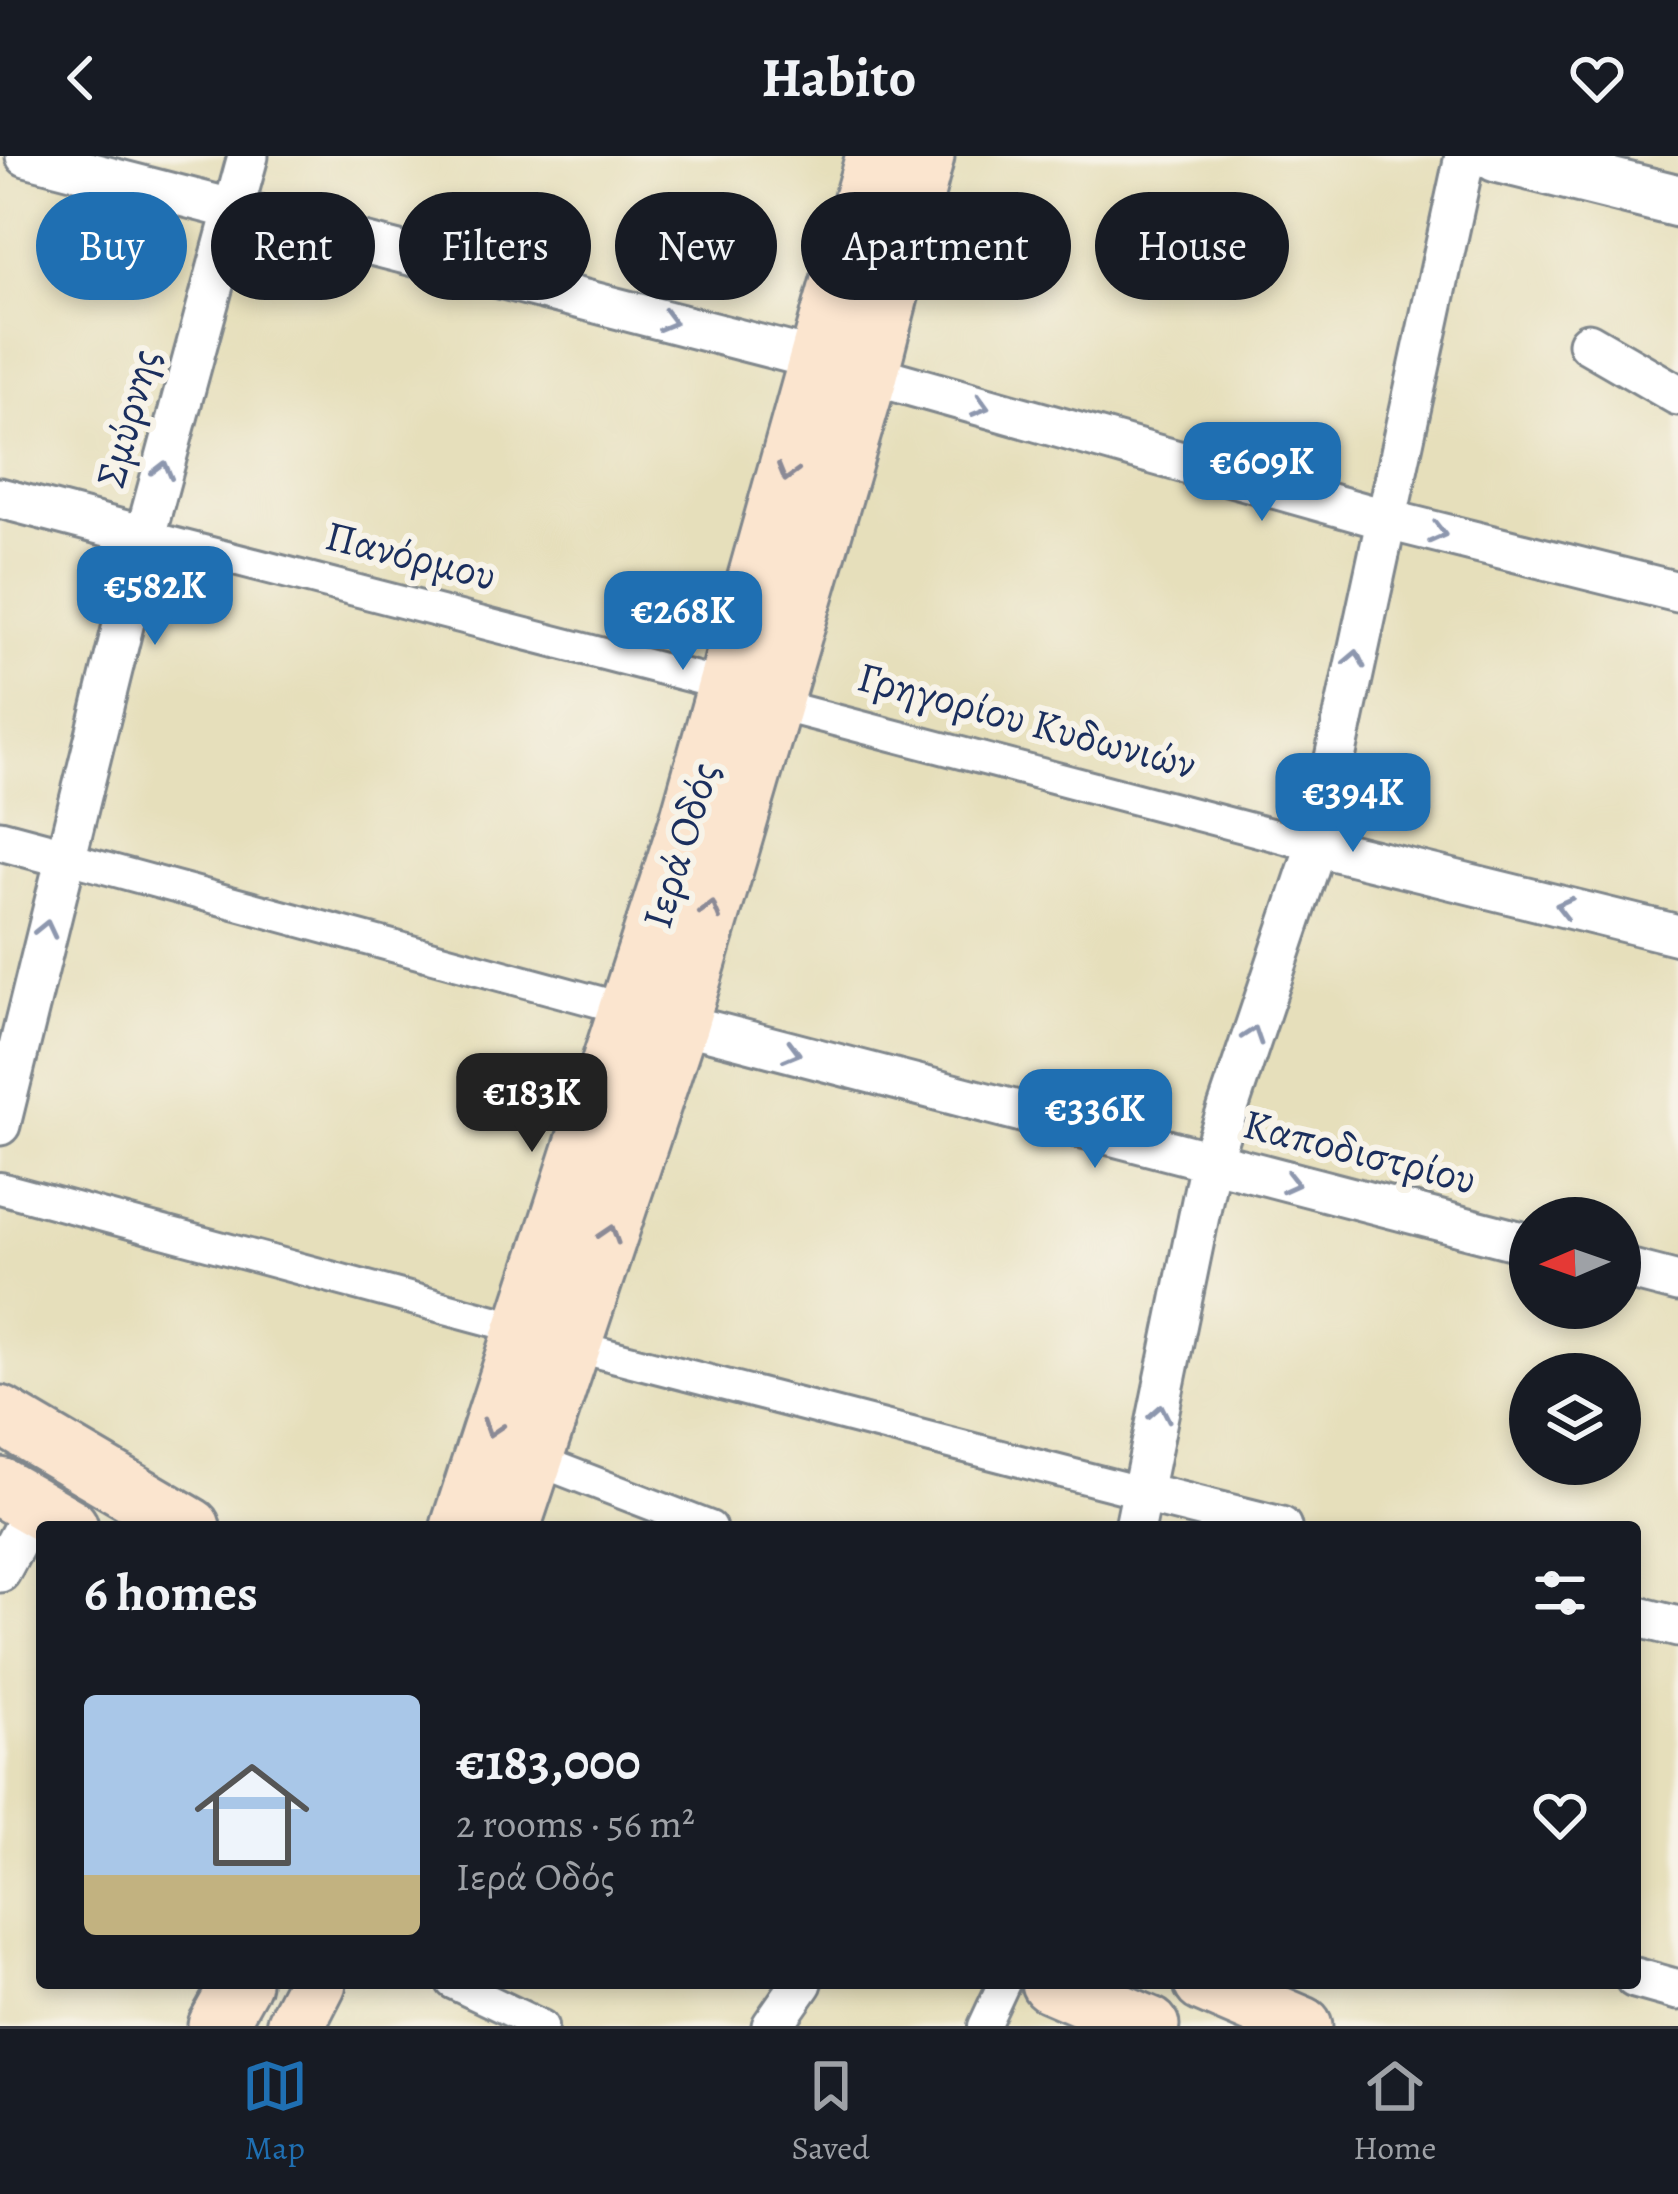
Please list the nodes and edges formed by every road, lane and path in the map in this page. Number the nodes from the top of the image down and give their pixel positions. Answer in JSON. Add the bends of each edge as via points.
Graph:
{"nodes":[{"id":1,"x":26,"y":156,"type":"edge"},
{"id":2,"x":248,"y":156,"type":"edge"},
{"id":3,"x":875,"y":156,"type":"edge"},
{"id":4,"x":925,"y":156,"type":"edge"},
{"id":5,"x":1465,"y":156,"type":"edge"},
{"id":6,"x":1497,"y":156,"type":"edge"},
{"id":7,"x":238,"y":192,"type":"edge"},
{"id":8,"x":1678,"y":201,"type":"edge"},
{"id":9,"x":211,"y":202,"type":"edge"},
{"id":10,"x":375,"y":245,"type":"edge"},
{"id":11,"x":211,"y":293,"type":"edge"},
{"id":12,"x":1588,"y":343,"type":"dead end"},
{"id":13,"x":843,"y":367,"type":"junction"},
{"id":14,"x":1678,"y":395,"type":"edge"},
{"id":15,"x":0,"y":498,"type":"edge"},
{"id":16,"x":1384,"y":520,"type":"junction"},
{"id":17,"x":145,"y":536,"type":"junction"},
{"id":18,"x":1678,"y":592,"type":"edge"},
{"id":19,"x":749,"y":694,"type":"junction"},
{"id":20,"x":0,"y":840,"type":"edge"},
{"id":21,"x":1316,"y":846,"type":"junction"},
{"id":22,"x":64,"y":857,"type":"junction"},
{"id":23,"x":1678,"y":935,"type":"edge"},
{"id":24,"x":654,"y":1016,"type":"junction"},
{"id":25,"x":0,"y":1125,"type":"edge"},
{"id":26,"x":1210,"y":1162,"type":"junction"},
{"id":27,"x":0,"y":1188,"type":"edge"},
{"id":28,"x":1509,"y":1239,"type":"edge"},
{"id":29,"x":1641,"y":1272,"type":"edge"},
{"id":30,"x":1678,"y":1282,"type":"edge"},
{"id":31,"x":549,"y":1337,"type":"junction"},
{"id":32,"x":0,"y":1415,"type":"edge"},
{"id":33,"x":534,"y":1459,"type":"junction"},
{"id":34,"x":35,"y":1507,"type":"edge"},
{"id":35,"x":1139,"y":1510,"type":"edge"},
{"id":36,"x":180,"y":1521,"type":"edge"},
{"id":37,"x":463,"y":1521,"type":"edge"},
{"id":38,"x":513,"y":1521,"type":"edge"},
{"id":39,"x":694,"y":1521,"type":"edge"},
{"id":40,"x":1231,"y":1521,"type":"edge"},
{"id":41,"x":0,"y":1572,"type":"edge"},
{"id":42,"x":1641,"y":1618,"type":"edge"},
{"id":43,"x":1678,"y":1627,"type":"edge"},
{"id":44,"x":1641,"y":1980,"type":"edge"},
{"id":45,"x":238,"y":1989,"type":"edge"},
{"id":46,"x":314,"y":1989,"type":"edge"},
{"id":47,"x":465,"y":1989,"type":"edge"},
{"id":48,"x":798,"y":1989,"type":"edge"},
{"id":49,"x":1001,"y":1989,"type":"edge"},
{"id":50,"x":1064,"y":1989,"type":"edge"},
{"id":51,"x":1217,"y":1989,"type":"edge"},
{"id":52,"x":1678,"y":1990,"type":"edge"},
{"id":53,"x":217,"y":2026,"type":"edge"},
{"id":54,"x":296,"y":2026,"type":"edge"},
{"id":55,"x":542,"y":2026,"type":"edge"},
{"id":56,"x":772,"y":2026,"type":"edge"},
{"id":57,"x":984,"y":2026,"type":"edge"},
{"id":58,"x":1150,"y":2026,"type":"edge"},
{"id":59,"x":1304,"y":2026,"type":"edge"}],
"edges":[{"from":1,"to":9,"type":"street"},
{"from":2,"to":7,"type":"street","name":"Σμύρνης"},
{"from":3,"to":13,"type":"main road","name":"Ιερά Οδός"},
{"from":4,"to":13,"type":"main road","name":"Ιερά Οδός"},
{"from":5,"to":16,"type":"street"},
{"from":6,"to":8,"type":"street"},
{"from":10,"to":13,"type":"street","one_way":true},
{"from":17,"to":11,"type":"street","name":"Σμύρνης","one_way":true},
{"from":12,"to":14,"type":"street"},
{"from":13,"to":16,"type":"street","one_way":true},
{"from":13,"to":19,"type":"main road","name":"Ιερά Οδός"},
{"from":15,"to":17,"type":"street","name":"Πανόρμου"},
{"from":16,"to":18,"type":"street","one_way":true},
{"from":21,"to":16,"type":"street","one_way":true},
{"from":17,"to":19,"type":"street","name":"Πανόρμου"},
{"from":17,"to":22,"type":"street","name":"Σμύρνης"},
{"from":19,"to":21,"type":"street","name":"Γρηγορίου Κυδωνιών"},
{"from":19,"to":24,"type":"main road","name":"Ιερά Οδός"},
{"from":20,"to":22,"type":"street"},
{"from":23,"to":21,"type":"street","name":"Γρηγορίου Κυδωνιών","one_way":true},
{"from":26,"to":21,"type":"street","one_way":true},
{"from":22,"to":24,"type":"street"},
{"from":25,"to":22,"type":"street","name":"Σμύρνης","one_way":true},
{"from":24,"to":26,"type":"street","name":"Καποδιστρίου","one_way":true},
{"from":24,"to":31,"type":"main road","name":"Ιερά Οδός"},
{"from":26,"to":28,"type":"street","name":"Καποδιστρίου","one_way":true},
{"from":35,"to":26,"type":"street","one_way":true},
{"from":27,"to":31,"type":"street"},
{"from":29,"to":30,"type":"street"},
{"from":31,"to":33,"type":"main road","name":"Ιερά Οδός"},
{"from":31,"to":35,"type":"street"},
{"from":31,"to":37,"type":"main road","name":"Ιερά Οδός","one_way":true},
{"from":32,"to":36,"type":"main road"},
{"from":33,"to":38,"type":"main road","name":"Ιερά Οδός"},
{"from":33,"to":39,"type":"street"},
{"from":34,"to":41,"type":"street"},
{"from":35,"to":40,"type":"street"},
{"from":42,"to":43,"type":"street"},
{"from":44,"to":52,"type":"street"},
{"from":45,"to":53,"type":"main road"},
{"from":46,"to":54,"type":"main road"},
{"from":47,"to":55,"type":"street"},
{"from":48,"to":56,"type":"street"},
{"from":49,"to":57,"type":"street"},
{"from":50,"to":58,"type":"main road"},
{"from":51,"to":59,"type":"main road"}]}
